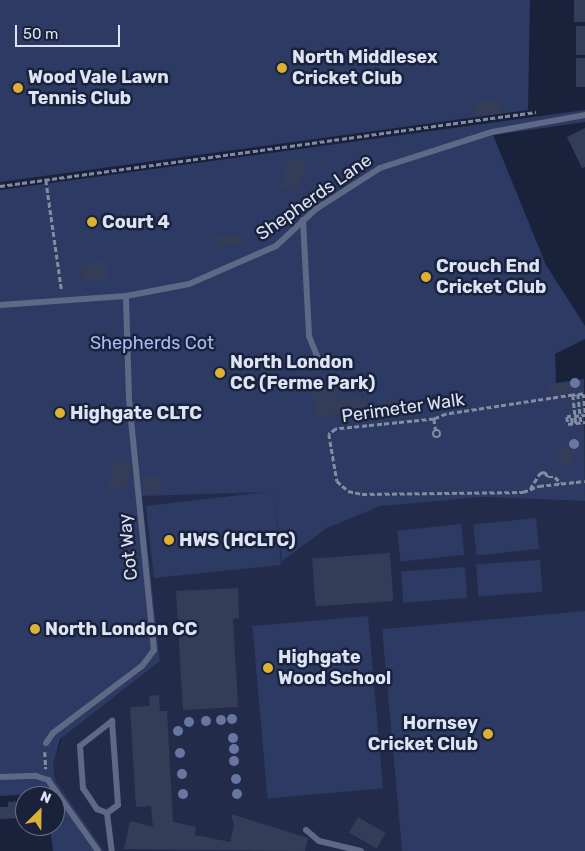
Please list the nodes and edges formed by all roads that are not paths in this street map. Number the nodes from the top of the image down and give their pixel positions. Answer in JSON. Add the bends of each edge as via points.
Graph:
{"nodes":[{"id":1,"x":585,"y":115,"type":"edge"},
{"id":2,"x":303,"y":220,"type":"junction"},
{"id":3,"x":126,"y":296,"type":"junction"},
{"id":4,"x":0,"y":305,"type":"edge"},
{"id":5,"x":319,"y":361,"type":"dead end"},
{"id":6,"x":46,"y":743,"type":"road end"},
{"id":7,"x":0,"y":778,"type":"edge"},
{"id":8,"x":107,"y":813,"type":"junction"},
{"id":9,"x":306,"y":830,"type":"dead end"},
{"id":10,"x":98,"y":851,"type":"edge"},
{"id":11,"x":112,"y":851,"type":"edge"},
{"id":12,"x":361,"y":851,"type":"edge"}],
"edges":[{"from":1,"to":2,"type":"lane","name":"Shepherds Lane","via":[[492,132],[399,161],[364,178]]},
{"from":2,"to":3,"type":"lane","name":"Shepherds Lane","via":[[276,246],[208,276],[189,284]]},
{"from":2,"to":5,"type":"lane","via":[[309,336]]},
{"from":3,"to":4,"type":"lane","name":"Shepherds Lane"},
{"from":3,"to":6,"type":"lane","name":"Cot Way","via":[[129,399],[154,650],[142,666],[53,733]]},
{"from":7,"to":10,"type":"lane","via":[[36,776],[48,780]]},
{"from":8,"to":8,"type":"lane","via":[[97,809],[83,788],[80,746],[112,721],[118,805]]},
{"from":8,"to":11,"type":"lane"},
{"from":9,"to":12,"type":"lane","via":[[319,840]]}]}
